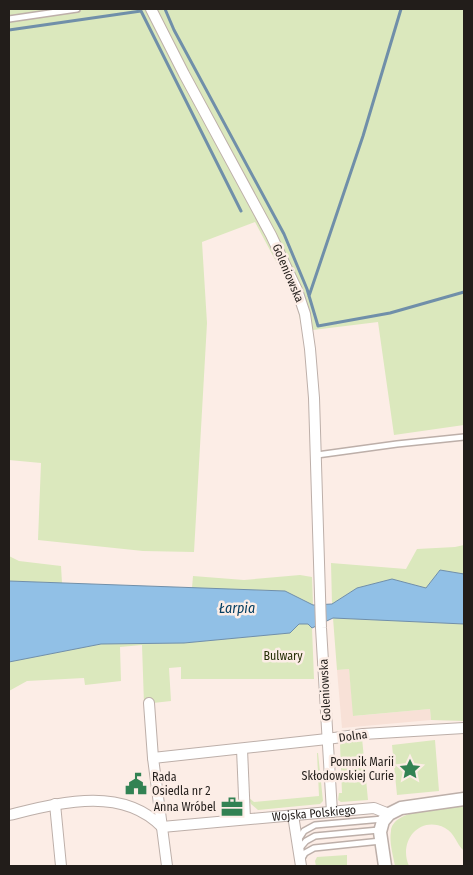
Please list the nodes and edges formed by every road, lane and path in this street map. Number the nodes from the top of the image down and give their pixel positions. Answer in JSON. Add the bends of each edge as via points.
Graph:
{"nodes":[{"id":1,"x":77,"y":9,"type":"edge"},
{"id":2,"x":151,"y":9,"type":"edge"},
{"id":3,"x":9,"y":19,"type":"edge"},
{"id":4,"x":464,"y":437,"type":"edge"},
{"id":5,"x":316,"y":455,"type":"junction"},
{"id":6,"x":149,"y":703,"type":"dead end"},
{"id":7,"x":464,"y":728,"type":"edge"},
{"id":8,"x":327,"y":739,"type":"junction"},
{"id":9,"x":242,"y":749,"type":"junction"},
{"id":10,"x":153,"y":758,"type":"junction"},
{"id":11,"x":464,"y":800,"type":"edge"},
{"id":12,"x":54,"y":804,"type":"junction"},
{"id":13,"x":332,"y":812,"type":"junction"},
{"id":14,"x":9,"y":815,"type":"edge"},
{"id":15,"x":293,"y":815,"type":"junction"},
{"id":16,"x":245,"y":819,"type":"junction"},
{"id":17,"x":162,"y":827,"type":"junction"},
{"id":18,"x":383,"y":831,"type":"junction"},
{"id":19,"x":299,"y":858,"type":"edge"},
{"id":20,"x":61,"y":866,"type":"edge"},
{"id":21,"x":166,"y":866,"type":"edge"},
{"id":22,"x":384,"y":866,"type":"edge"}],
"edges":[{"from":1,"to":3,"type":"lane"},
{"from":2,"to":5,"type":"street","name":"Goleniowska","via":[[297,290],[305,314],[310,348]]},
{"from":4,"to":5,"type":"lane"},
{"from":5,"to":8,"type":"street","name":"Goleniowska"},
{"from":6,"to":10,"type":"street"},
{"from":7,"to":8,"type":"street","name":"Dolna"},
{"from":8,"to":9,"type":"street","name":"Dolna"},
{"from":8,"to":13,"type":"street","name":"Goleniowska"},
{"from":9,"to":10,"type":"street","name":"Dolna"},
{"from":9,"to":16,"type":"street"},
{"from":10,"to":17,"type":"street"},
{"from":11,"to":18,"type":"street","via":[[400,808]]},
{"from":12,"to":14,"type":"street"},
{"from":12,"to":17,"type":"street","via":[[115,801],[152,816]]},
{"from":12,"to":20,"type":"street"},
{"from":13,"to":15,"type":"street","name":"Wojska Polskiego"},
{"from":13,"to":18,"type":"street","name":"Wojska Polskiego","via":[[374,808]]},
{"from":15,"to":16,"type":"street","name":"Wojska Polskiego"},
{"from":15,"to":19,"type":"street"},
{"from":16,"to":17,"type":"street","name":"Wojska Polskiego"},
{"from":17,"to":21,"type":"street"},
{"from":18,"to":19,"type":"lane","via":[[314,848]]},
{"from":18,"to":19,"type":"lane","via":[[312,837],[301,846]]},
{"from":18,"to":19,"type":"lane","via":[[315,825],[299,837]]},
{"from":18,"to":22,"type":"street"}]}
